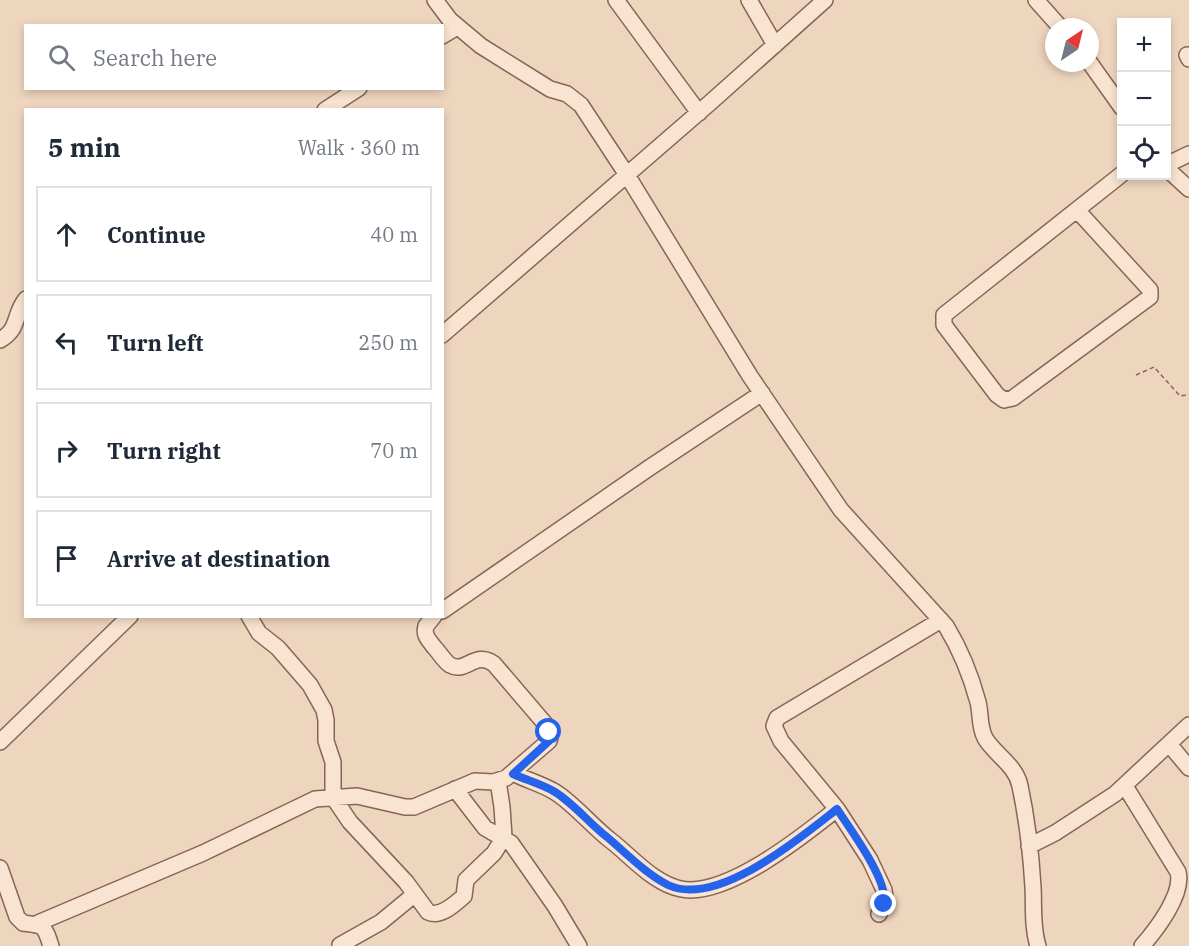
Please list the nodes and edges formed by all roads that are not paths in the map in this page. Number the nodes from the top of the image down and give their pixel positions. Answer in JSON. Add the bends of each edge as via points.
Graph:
{"nodes":[{"id":1,"x":435,"y":0,"type":"edge"},
{"id":2,"x":616,"y":0,"type":"edge"},
{"id":3,"x":749,"y":0,"type":"edge"},
{"id":4,"x":825,"y":0,"type":"edge"},
{"id":5,"x":1036,"y":0,"type":"edge"},
{"id":6,"x":1052,"y":18,"type":"edge"},
{"id":7,"x":457,"y":27,"type":"junction"},
{"id":8,"x":444,"y":35,"type":"edge"},
{"id":9,"x":775,"y":45,"type":"junction"},
{"id":10,"x":1096,"y":72,"type":"edge"},
{"id":11,"x":356,"y":90,"type":"edge"},
{"id":12,"x":1117,"y":101,"type":"edge"},
{"id":13,"x":328,"y":108,"type":"edge"},
{"id":14,"x":699,"y":113,"type":"junction"},
{"id":15,"x":1189,"y":154,"type":"edge"},
{"id":16,"x":1171,"y":165,"type":"edge"},
{"id":17,"x":1171,"y":171,"type":"edge"},
{"id":18,"x":627,"y":175,"type":"junction"},
{"id":19,"x":1117,"y":178,"type":"edge"},
{"id":20,"x":1189,"y":189,"type":"edge"},
{"id":21,"x":1077,"y":210,"type":"junction"},
{"id":22,"x":24,"y":302,"type":"edge"},
{"id":23,"x":444,"y":333,"type":"edge"},
{"id":24,"x":0,"y":340,"type":"edge"},
{"id":25,"x":762,"y":393,"type":"junction"},
{"id":26,"x":444,"y":610,"type":"edge"},
{"id":27,"x":128,"y":618,"type":"edge"},
{"id":28,"x":250,"y":618,"type":"edge"},
{"id":29,"x":432,"y":618,"type":"edge"},
{"id":30,"x":941,"y":620,"type":"junction"},
{"id":31,"x":1189,"y":725,"type":"edge"},
{"id":32,"x":0,"y":742,"type":"edge"},
{"id":33,"x":1169,"y":744,"type":"junction"},
{"id":34,"x":1189,"y":768,"type":"edge"},
{"id":35,"x":513,"y":774,"type":"junction"},
{"id":36,"x":498,"y":781,"type":"junction"},
{"id":37,"x":1125,"y":786,"type":"junction"},
{"id":38,"x":455,"y":789,"type":"junction"},
{"id":39,"x":333,"y":797,"type":"junction"},
{"id":40,"x":837,"y":809,"type":"junction"},
{"id":41,"x":504,"y":837,"type":"junction"},
{"id":42,"x":1029,"y":846,"type":"junction"},
{"id":43,"x":0,"y":868,"type":"edge"},
{"id":44,"x":415,"y":894,"type":"junction"},
{"id":45,"x":879,"y":914,"type":"dead end"},
{"id":46,"x":38,"y":923,"type":"junction"},
{"id":47,"x":340,"y":945,"type":"edge"},
{"id":48,"x":51,"y":946,"type":"edge"},
{"id":49,"x":579,"y":946,"type":"edge"},
{"id":50,"x":1038,"y":946,"type":"edge"},
{"id":51,"x":1142,"y":946,"type":"edge"}],
"edges":[{"from":1,"to":7,"type":"street"},
{"from":2,"to":14,"type":"street"},
{"from":3,"to":9,"type":"street"},
{"from":4,"to":9,"type":"street"},
{"from":5,"to":6,"type":"street"},
{"from":7,"to":8,"type":"street"},
{"from":7,"to":18,"type":"street","via":[[542,84],[574,99]]},
{"from":9,"to":14,"type":"street"},
{"from":10,"to":12,"type":"street"},
{"from":11,"to":13,"type":"street"},
{"from":14,"to":18,"type":"street"},
{"from":15,"to":16,"type":"street"},
{"from":17,"to":20,"type":"street"},
{"from":18,"to":23,"type":"street"},
{"from":18,"to":25,"type":"street"},
{"from":19,"to":21,"type":"street"},
{"from":21,"to":21,"type":"street","via":[[944,315],[944,326],[1004,400],[1013,398],[1150,297],[1150,290]]},
{"from":22,"to":24,"type":"street","via":[[13,331]]},
{"from":25,"to":26,"type":"street"},
{"from":25,"to":30,"type":"street","via":[[841,510]]},
{"from":27,"to":32,"type":"street"},
{"from":28,"to":39,"type":"street","via":[[259,633],[278,648],[310,685],[324,710],[326,741],[333,762]]},
{"from":29,"to":35,"type":"street","via":[[426,626],[426,636],[448,664],[456,667],[488,659],[547,726],[549,741]]},
{"from":30,"to":40,"type":"street","via":[[775,721],[775,732],[781,741]]},
{"from":30,"to":42,"type":"street","via":[[966,668],[979,705],[983,733],[1020,783]]},
{"from":31,"to":33,"type":"street"},
{"from":33,"to":34,"type":"street"},
{"from":33,"to":37,"type":"street"},
{"from":35,"to":36,"type":"street"},
{"from":35,"to":40,"type":"street","via":[[555,792],[654,875],[680,889],[693,890],[728,881],[758,865]]},
{"from":36,"to":38,"type":"street","via":[[475,781]]},
{"from":36,"to":41,"type":"street"},
{"from":37,"to":42,"type":"street"},
{"from":37,"to":51,"type":"street","via":[[1180,879],[1160,923]]},
{"from":38,"to":39,"type":"street","via":[[414,807],[357,796]]},
{"from":38,"to":41,"type":"street","via":[[485,828]]},
{"from":39,"to":44,"type":"street","via":[[350,822]]},
{"from":39,"to":46,"type":"street","via":[[315,799],[202,853]]},
{"from":40,"to":45,"type":"street","via":[[884,890]]},
{"from":41,"to":44,"type":"street","via":[[494,853],[465,880],[464,896],[439,914],[428,912]]},
{"from":41,"to":49,"type":"street","via":[[560,913]]},
{"from":42,"to":50,"type":"street"},
{"from":43,"to":46,"type":"street","via":[[17,917],[23,923]]},
{"from":44,"to":47,"type":"street","via":[[381,922]]},
{"from":46,"to":48,"type":"street"}]}
